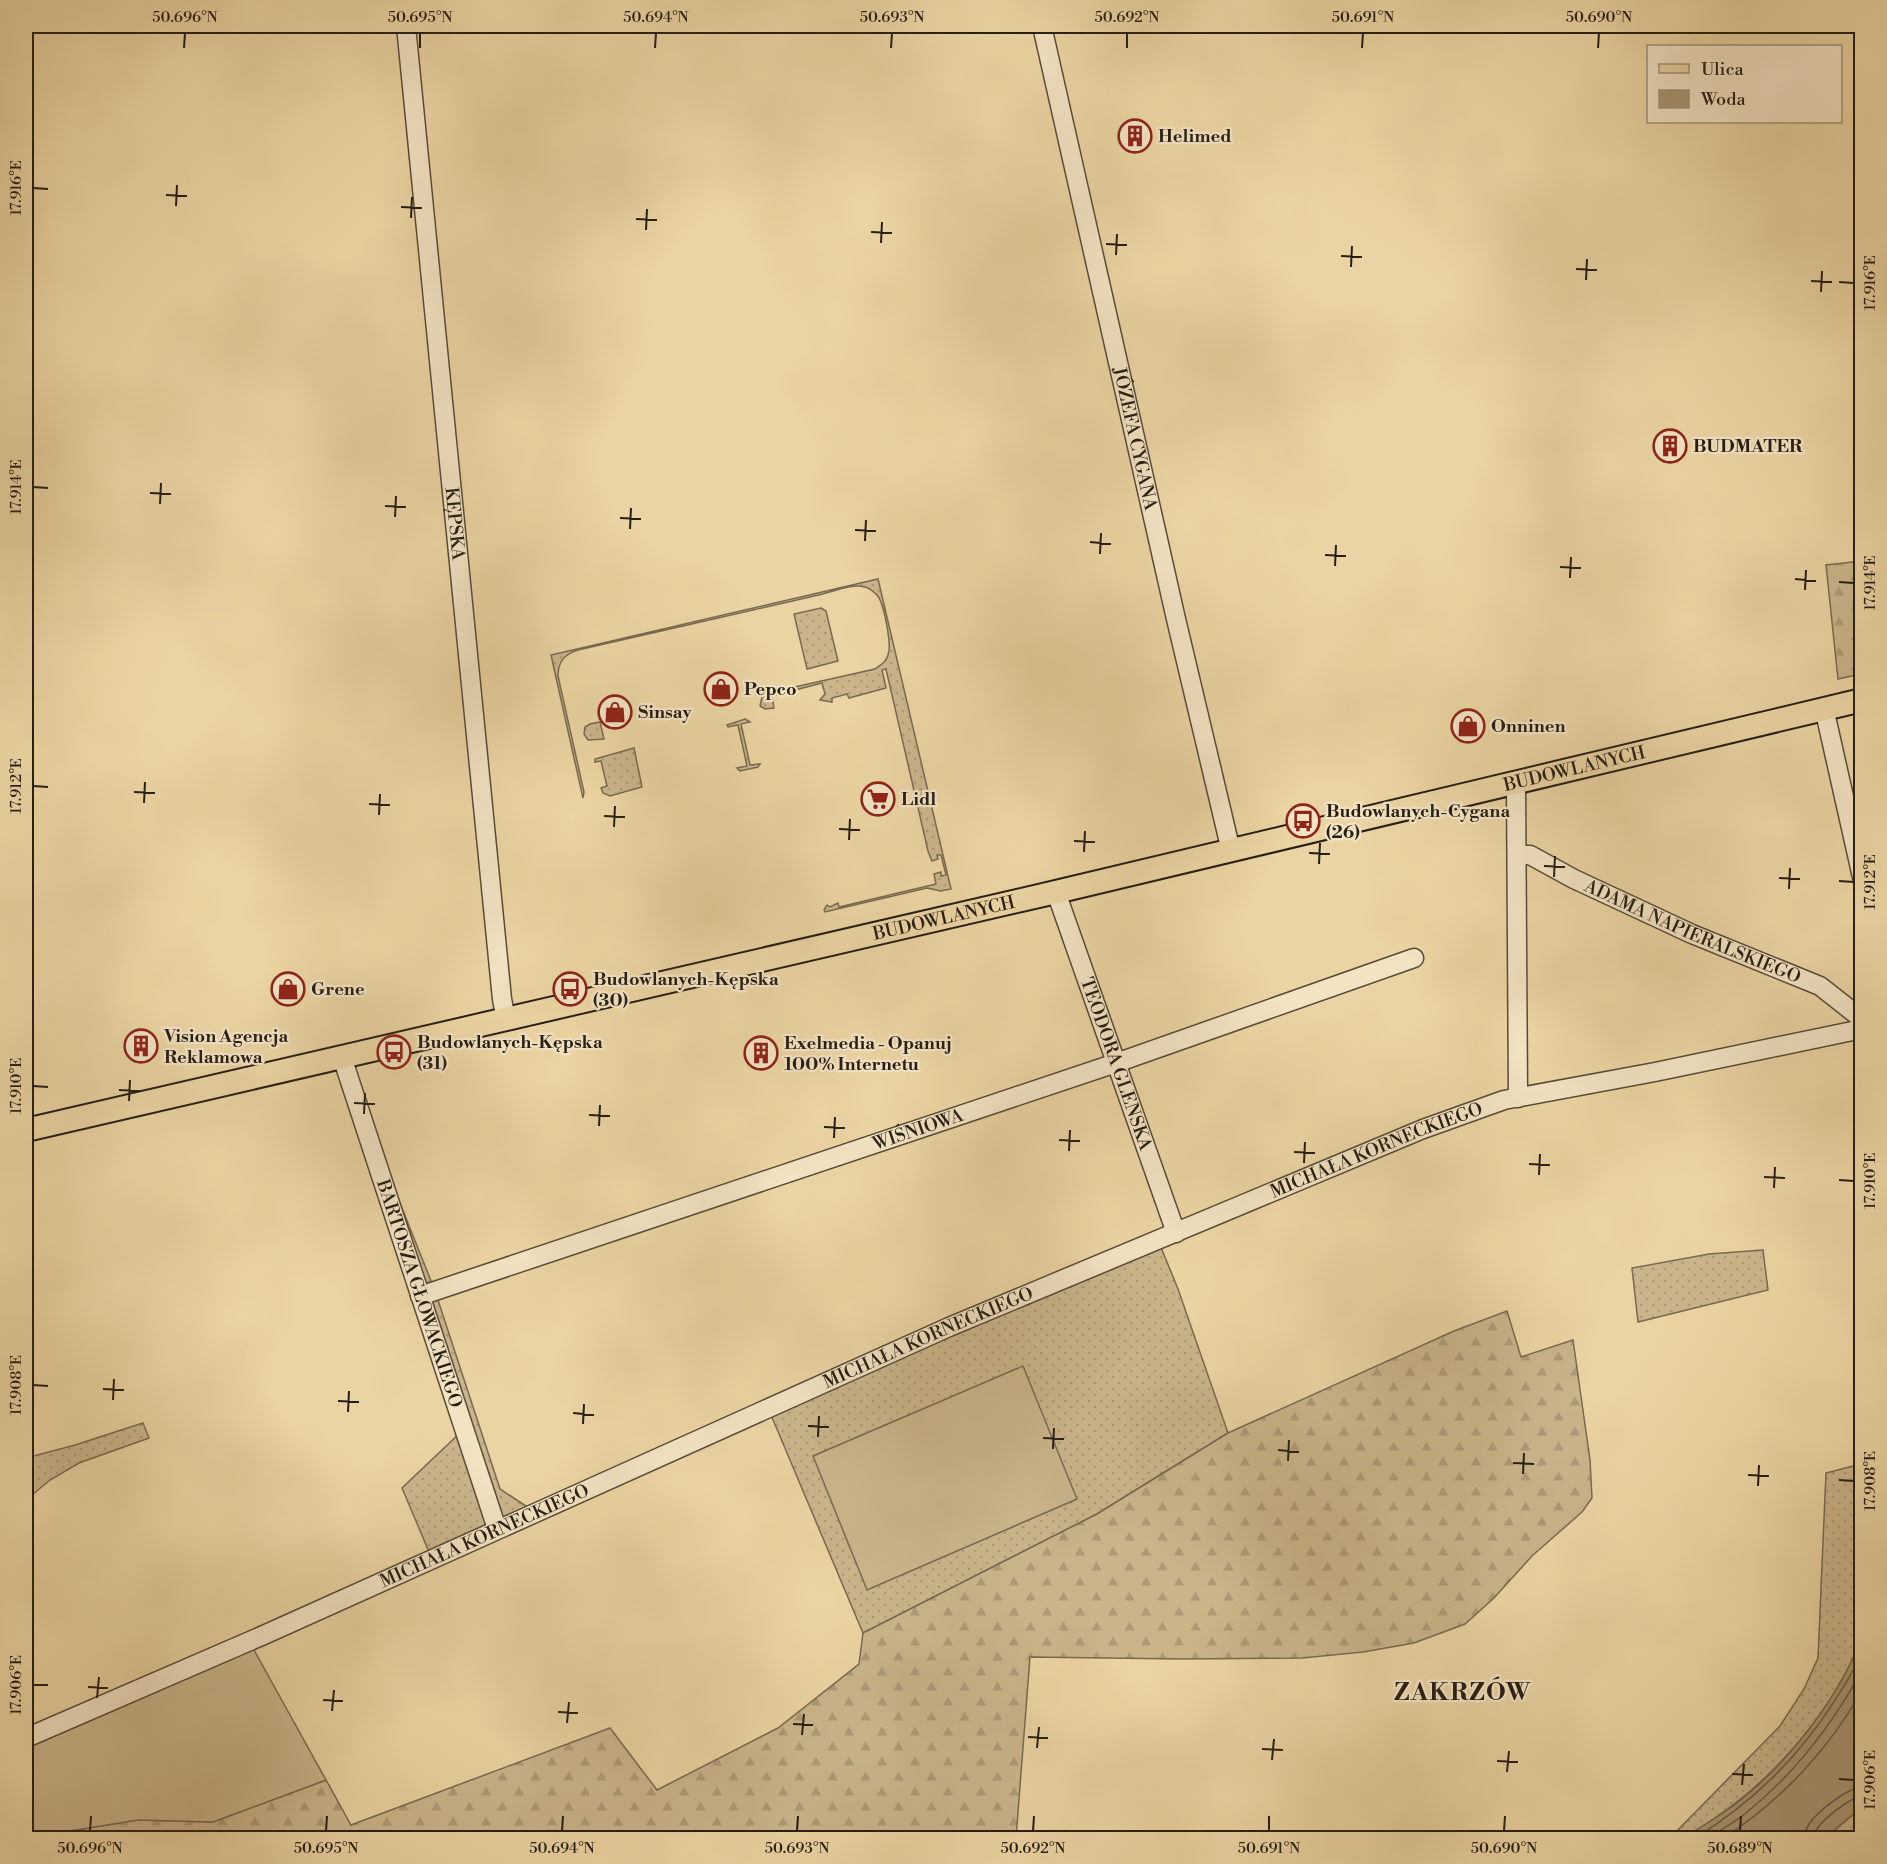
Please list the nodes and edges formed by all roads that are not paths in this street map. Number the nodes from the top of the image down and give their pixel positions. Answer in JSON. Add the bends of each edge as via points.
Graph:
{"nodes":[{"id":1,"x":406,"y":26,"type":"edge"},
{"id":2,"x":1042,"y":26,"type":"edge"},
{"id":3,"x":1862,"y":700,"type":"edge"},
{"id":4,"x":1824,"y":708,"type":"junction"},
{"id":5,"x":1516,"y":783,"type":"junction"},
{"id":6,"x":1231,"y":851,"type":"junction"},
{"id":7,"x":1518,"y":855,"type":"junction"},
{"id":8,"x":1862,"y":877,"type":"edge"},
{"id":9,"x":1056,"y":892,"type":"junction"},
{"id":10,"x":1414,"y":958,"type":"dead end"},
{"id":11,"x":1862,"y":1019,"type":"edge"},
{"id":12,"x":506,"y":1020,"type":"junction"},
{"id":13,"x":1862,"y":1029,"type":"edge"},
{"id":14,"x":342,"y":1057,"type":"junction"},
{"id":15,"x":1116,"y":1063,"type":"junction"},
{"id":16,"x":1518,"y":1098,"type":"junction"},
{"id":17,"x":26,"y":1130,"type":"edge"},
{"id":18,"x":1176,"y":1233,"type":"junction"},
{"id":19,"x":420,"y":1296,"type":"junction"},
{"id":20,"x":496,"y":1529,"type":"junction"},
{"id":21,"x":26,"y":1738,"type":"edge"}],
"edges":[{"from":1,"to":12,"type":"street","name":"KĘPSKA"},
{"from":2,"to":6,"type":"street","name":"JÓZEFA CYGANA"},
{"from":3,"to":4,"type":"main road","name":"BUDOWLANYCH"},
{"from":4,"to":5,"type":"main road","name":"BUDOWLANYCH"},
{"from":4,"to":8,"type":"street"},
{"from":5,"to":6,"type":"main road","name":"BUDOWLANYCH"},
{"from":5,"to":7,"type":"street"},
{"from":6,"to":9,"type":"main road","name":"BUDOWLANYCH"},
{"from":7,"to":11,"type":"street","name":"ADAMA NAPIERALSKIEGO","via":[[1530,855],[1692,934],[1820,986]]},
{"from":7,"to":16,"type":"street"},
{"from":9,"to":12,"type":"main road","name":"BUDOWLANYCH"},
{"from":9,"to":15,"type":"street","name":"TEODORA GLENSKA"},
{"from":10,"to":15,"type":"street","name":"WIŚNIOWA"},
{"from":12,"to":14,"type":"main road","name":"BUDOWLANYCH"},
{"from":13,"to":16,"type":"street","name":"MICHAŁA KORNECKIEGO"},
{"from":14,"to":17,"type":"main road","name":"BUDOWLANYCH"},
{"from":14,"to":19,"type":"street","name":"BARTOSZA GŁOWACKIEGO"},
{"from":15,"to":18,"type":"street","name":"TEODORA GLENSKA"},
{"from":15,"to":19,"type":"street","name":"WIŚNIOWA"},
{"from":16,"to":18,"type":"street","name":"MICHAŁA KORNECKIEGO","via":[[1423,1129]]},
{"from":18,"to":20,"type":"street","name":"MICHAŁA KORNECKIEGO","via":[[949,1327]]},
{"from":19,"to":20,"type":"street","name":"BARTOSZA GŁOWACKIEGO"},
{"from":20,"to":21,"type":"street","name":"MICHAŁA KORNECKIEGO"}]}
